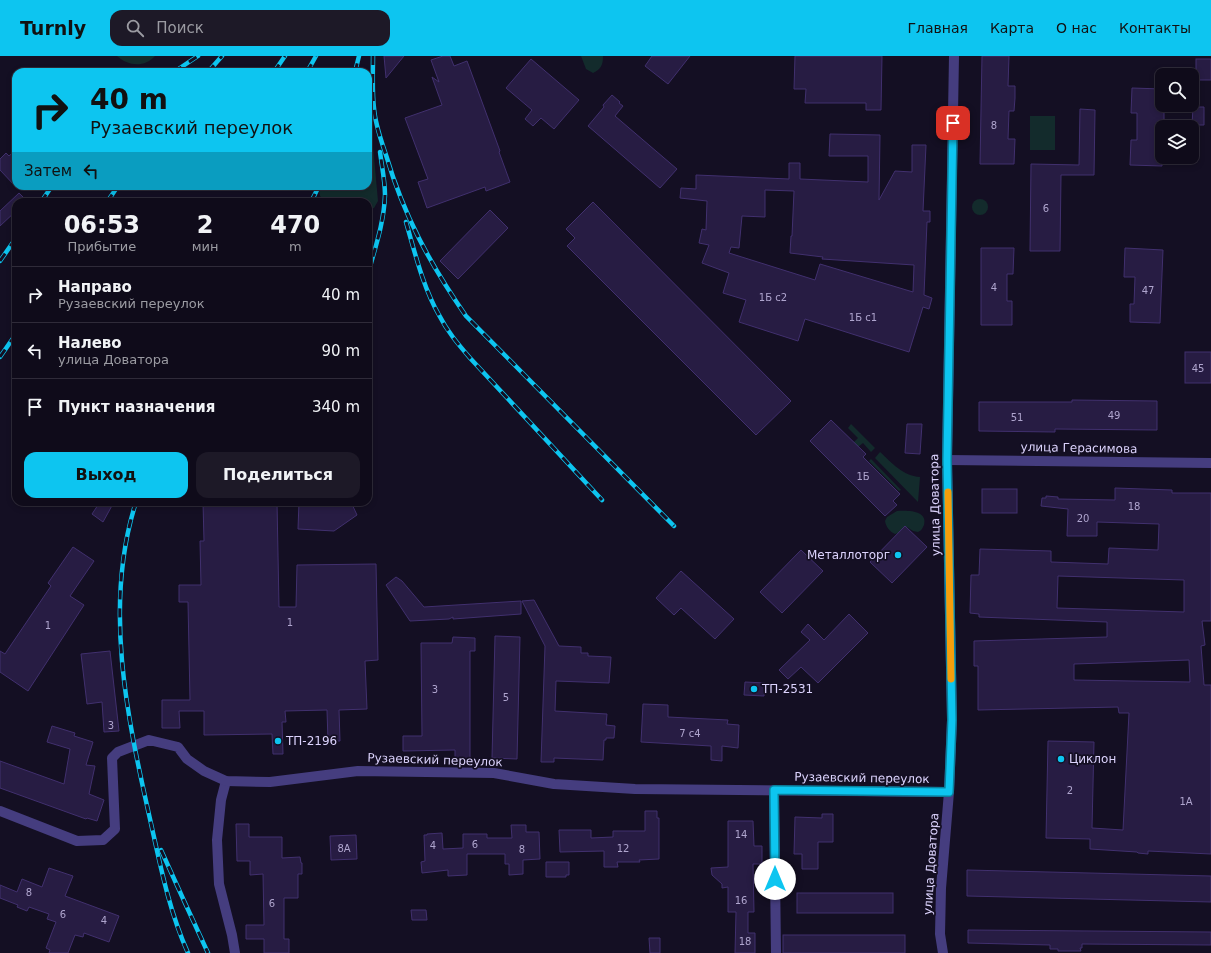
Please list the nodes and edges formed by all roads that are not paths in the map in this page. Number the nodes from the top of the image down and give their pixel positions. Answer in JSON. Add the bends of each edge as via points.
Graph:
{"nodes":[{"id":1,"x":954,"y":56,"type":"edge"},
{"id":2,"x":947,"y":460,"type":"junction"},
{"id":3,"x":1211,"y":463,"type":"edge"},
{"id":4,"x":226,"y":781,"type":"junction"},
{"id":5,"x":774,"y":790,"type":"junction"},
{"id":6,"x":949,"y":792,"type":"junction"},
{"id":7,"x":0,"y":810,"type":"edge"},
{"id":8,"x":235,"y":953,"type":"edge"},
{"id":9,"x":776,"y":953,"type":"edge"},
{"id":10,"x":943,"y":953,"type":"edge"}],
"edges":[{"from":1,"to":2,"type":"street","name":"улица Доватора"},
{"from":2,"to":3,"type":"street","name":"улица Герасимова"},
{"from":2,"to":6,"type":"street","name":"улица Доватора","via":[[952,720]]},
{"from":4,"to":5,"type":"street","name":"Рузаевский переулок","via":[[270,782],[358,770],[494,773],[554,784],[636,789]]},
{"from":4,"to":7,"type":"street","name":"Рузаевский переулок","via":[[204,771],[188,759],[178,747],[149,740],[118,752],[112,758],[115,830],[103,840],[77,841]]},
{"from":4,"to":8,"type":"street","via":[[221,800],[217,840],[219,884]]},
{"from":5,"to":6,"type":"street","name":"Рузаевский переулок"},
{"from":5,"to":9,"type":"street"},
{"from":6,"to":10,"type":"street","name":"улица Доватора","via":[[941,888],[940,934]]}]}
